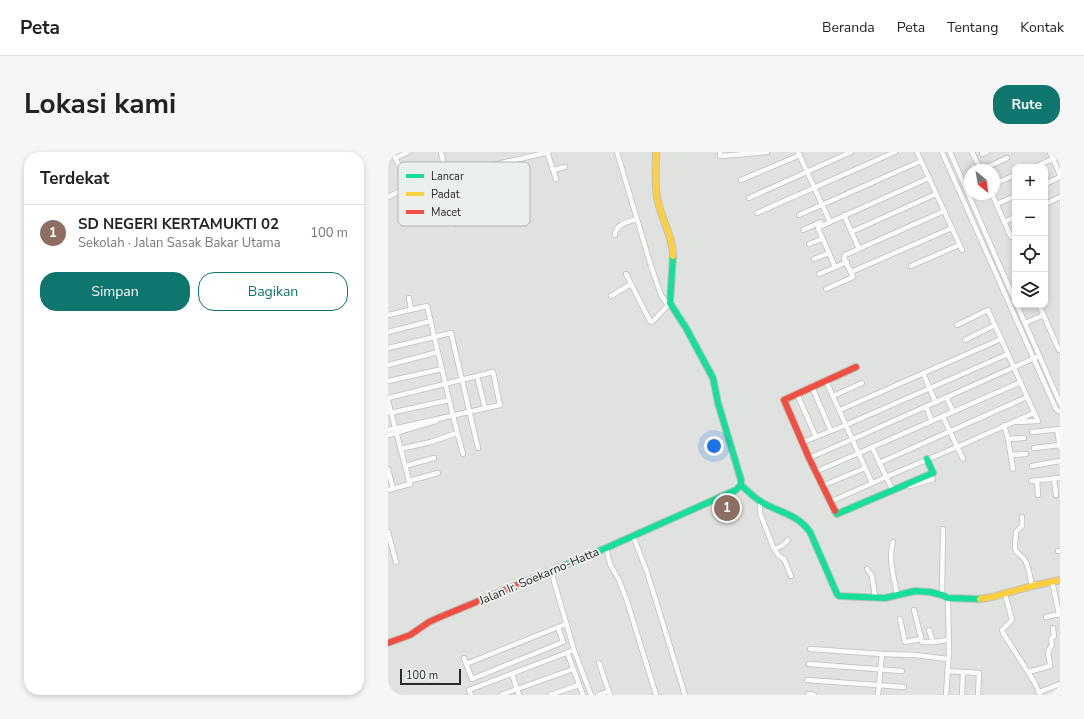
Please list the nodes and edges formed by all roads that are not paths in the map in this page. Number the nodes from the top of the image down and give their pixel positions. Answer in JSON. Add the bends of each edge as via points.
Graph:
{"nodes":[{"id":1,"x":392,"y":152,"type":"edge"},
{"id":2,"x":408,"y":152,"type":"edge"},
{"id":3,"x":440,"y":152,"type":"edge"},
{"id":4,"x":548,"y":152,"type":"edge"},
{"id":5,"x":617,"y":152,"type":"edge"},
{"id":6,"x":656,"y":152,"type":"edge"},
{"id":7,"x":720,"y":152,"type":"edge"},
{"id":8,"x":767,"y":152,"type":"edge"},
{"id":9,"x":851,"y":152,"type":"edge"},
{"id":10,"x":895,"y":152,"type":"edge"},
{"id":11,"x":918,"y":152,"type":"edge"},
{"id":12,"x":942,"y":152,"type":"edge"},
{"id":13,"x":950,"y":152,"type":"edge"},
{"id":14,"x":972,"y":152,"type":"edge"},
{"id":15,"x":1050,"y":152,"type":"edge"},
{"id":16,"x":799,"y":154,"type":"edge"},
{"id":17,"x":1060,"y":156,"type":"edge"},
{"id":18,"x":396,"y":158,"type":"junction"},
{"id":19,"x":1007,"y":158,"type":"dead end"},
{"id":20,"x":1053,"y":159,"type":"junction"},
{"id":21,"x":922,"y":161,"type":"junction"},
{"id":22,"x":398,"y":162,"type":"edge"},
{"id":23,"x":442,"y":162,"type":"edge"},
{"id":24,"x":505,"y":162,"type":"edge"},
{"id":25,"x":978,"y":164,"type":"edge"},
{"id":26,"x":994,"y":164,"type":"edge"},
{"id":27,"x":1041,"y":164,"type":"edge"},
{"id":28,"x":565,"y":167,"type":"dead end"},
{"id":29,"x":553,"y":170,"type":"junction"},
{"id":30,"x":807,"y":172,"type":"junction"},
{"id":31,"x":1012,"y":176,"type":"edge"},
{"id":32,"x":1060,"y":176,"type":"edge"},
{"id":33,"x":929,"y":178,"type":"junction"},
{"id":34,"x":556,"y":179,"type":"dead end"},
{"id":35,"x":741,"y":180,"type":"dead end"},
{"id":36,"x":964,"y":181,"type":"edge"},
{"id":37,"x":1000,"y":181,"type":"edge"},
{"id":38,"x":1048,"y":182,"type":"edge"},
{"id":39,"x":814,"y":188,"type":"junction"},
{"id":40,"x":398,"y":192,"type":"edge"},
{"id":41,"x":936,"y":194,"type":"junction"},
{"id":42,"x":1012,"y":197,"type":"edge"},
{"id":43,"x":1060,"y":197,"type":"edge"},
{"id":44,"x":388,"y":198,"type":"edge"},
{"id":45,"x":750,"y":198,"type":"dead end"},
{"id":46,"x":963,"y":199,"type":"joint"},
{"id":47,"x":973,"y":200,"type":"edge"},
{"id":48,"x":995,"y":200,"type":"edge"},
{"id":49,"x":1048,"y":203,"type":"edge"},
{"id":50,"x":997,"y":204,"type":"junction"},
{"id":51,"x":822,"y":205,"type":"junction"},
{"id":52,"x":944,"y":211,"type":"junction"},
{"id":53,"x":757,"y":213,"type":"dead end"},
{"id":54,"x":799,"y":215,"type":"dead end"},
{"id":55,"x":844,"y":215,"type":"junction"},
{"id":56,"x":1012,"y":218,"type":"edge"},
{"id":57,"x":637,"y":219,"type":"junction"},
{"id":58,"x":829,"y":220,"type":"junction"},
{"id":59,"x":1004,"y":222,"type":"junction"},
{"id":60,"x":952,"y":228,"type":"junction"},
{"id":61,"x":803,"y":230,"type":"dead end"},
{"id":62,"x":851,"y":232,"type":"junction"},
{"id":63,"x":615,"y":235,"type":"dead end"},
{"id":64,"x":1011,"y":237,"type":"dead end"},
{"id":65,"x":822,"y":239,"type":"junction"},
{"id":66,"x":809,"y":244,"type":"dead end"},
{"id":67,"x":959,"y":245,"type":"junction"},
{"id":68,"x":859,"y":249,"type":"junction"},
{"id":69,"x":962,"y":250,"type":"dead end"},
{"id":70,"x":829,"y":253,"type":"junction"},
{"id":71,"x":814,"y":259,"type":"dead end"},
{"id":72,"x":847,"y":262,"type":"junction"},
{"id":73,"x":911,"y":266,"type":"dead end"},
{"id":74,"x":835,"y":267,"type":"junction"},
{"id":75,"x":851,"y":272,"type":"junction"},
{"id":76,"x":626,"y":274,"type":"dead end"},
{"id":77,"x":819,"y":274,"type":"dead end"},
{"id":78,"x":631,"y":284,"type":"junction"},
{"id":79,"x":826,"y":289,"type":"dead end"},
{"id":80,"x":1012,"y":293,"type":"edge"},
{"id":81,"x":611,"y":296,"type":"dead end"},
{"id":82,"x":410,"y":298,"type":"dead end"},
{"id":83,"x":671,"y":306,"type":"junction"},
{"id":84,"x":1018,"y":308,"type":"edge"},
{"id":85,"x":1040,"y":308,"type":"edge"},
{"id":86,"x":411,"y":309,"type":"junction"},
{"id":87,"x":388,"y":315,"type":"edge"},
{"id":88,"x":1044,"y":315,"type":"junction"},
{"id":89,"x":431,"y":321,"type":"junction"},
{"id":90,"x":1025,"y":323,"type":"junction"},
{"id":91,"x":957,"y":325,"type":"dead end"},
{"id":92,"x":995,"y":325,"type":"junction"},
{"id":93,"x":388,"y":332,"type":"edge"},
{"id":94,"x":435,"y":337,"type":"junction"},
{"id":95,"x":1001,"y":339,"type":"junction"},
{"id":96,"x":965,"y":340,"type":"dead end"},
{"id":97,"x":388,"y":348,"type":"edge"},
{"id":98,"x":1059,"y":350,"type":"edge"},
{"id":99,"x":438,"y":352,"type":"junction"},
{"id":100,"x":1008,"y":354,"type":"junction"},
{"id":101,"x":1039,"y":356,"type":"junction"},
{"id":102,"x":1033,"y":359,"type":"junction"},
{"id":103,"x":388,"y":364,"type":"edge"},
{"id":104,"x":442,"y":368,"type":"junction"},
{"id":105,"x":856,"y":368,"type":"dead end"},
{"id":106,"x":1014,"y":368,"type":"junction"},
{"id":107,"x":923,"y":374,"type":"junction"},
{"id":108,"x":477,"y":376,"type":"junction"},
{"id":109,"x":462,"y":380,"type":"junction"},
{"id":110,"x":388,"y":381,"type":"edge"},
{"id":111,"x":826,"y":381,"type":"junction"},
{"id":112,"x":1021,"y":382,"type":"junction"},
{"id":113,"x":862,"y":383,"type":"dead end"},
{"id":114,"x":446,"y":384,"type":"junction"},
{"id":115,"x":812,"y":387,"type":"junction"},
{"id":116,"x":930,"y":388,"type":"junction"},
{"id":117,"x":797,"y":394,"type":"junction"},
{"id":118,"x":833,"y":396,"type":"junction"},
{"id":119,"x":1027,"y":397,"type":"junction"},
{"id":120,"x":947,"y":398,"type":"junction"},
{"id":121,"x":388,"y":399,"type":"edge"},
{"id":122,"x":449,"y":400,"type":"junction"},
{"id":123,"x":936,"y":403,"type":"junction"},
{"id":124,"x":1060,"y":403,"type":"edge"},
{"id":125,"x":926,"y":407,"type":"junction"},
{"id":126,"x":485,"y":408,"type":"junction"},
{"id":127,"x":840,"y":410,"type":"junction"},
{"id":128,"x":469,"y":412,"type":"junction"},
{"id":129,"x":953,"y":412,"type":"junction"},
{"id":130,"x":1034,"y":412,"type":"junction"},
{"id":131,"x":1060,"y":412,"type":"edge"},
{"id":132,"x":389,"y":413,"type":"edge"},
{"id":133,"x":453,"y":416,"type":"junction"},
{"id":134,"x":943,"y":416,"type":"junction"},
{"id":135,"x":932,"y":421,"type":"junction"},
{"id":136,"x":1010,"y":423,"type":"junction"},
{"id":137,"x":846,"y":425,"type":"junction"},
{"id":138,"x":1004,"y":425,"type":"junction"},
{"id":139,"x":1059,"y":429,"type":"edge"},
{"id":140,"x":388,"y":430,"type":"edge"},
{"id":141,"x":395,"y":431,"type":"junction"},
{"id":142,"x":832,"y":431,"type":"junction"},
{"id":143,"x":950,"y":432,"type":"junction"},
{"id":144,"x":1032,"y":432,"type":"dead end"},
{"id":145,"x":457,"y":433,"type":"junction"},
{"id":146,"x":388,"y":435,"type":"edge"},
{"id":147,"x":816,"y":437,"type":"junction"},
{"id":148,"x":1024,"y":438,"type":"dead end"},
{"id":149,"x":853,"y":439,"type":"junction"},
{"id":150,"x":1008,"y":439,"type":"junction"},
{"id":151,"x":803,"y":442,"type":"junction"},
{"id":152,"x":1060,"y":445,"type":"edge"},
{"id":153,"x":957,"y":447,"type":"junction"},
{"id":154,"x":478,"y":448,"type":"dead end"},
{"id":155,"x":872,"y":448,"type":"junction"},
{"id":156,"x":1034,"y":448,"type":"dead end"},
{"id":157,"x":1060,"y":448,"type":"edge"},
{"id":158,"x":400,"y":449,"type":"junction"},
{"id":159,"x":859,"y":453,"type":"junction"},
{"id":160,"x":463,"y":454,"type":"dead end"},
{"id":161,"x":1026,"y":454,"type":"dead end"},
{"id":162,"x":1011,"y":455,"type":"junction"},
{"id":163,"x":434,"y":458,"type":"dead end"},
{"id":164,"x":809,"y":458,"type":"junction"},
{"id":165,"x":928,"y":459,"type":"junction"},
{"id":166,"x":963,"y":460,"type":"dead end"},
{"id":167,"x":1060,"y":461,"type":"edge"},
{"id":168,"x":879,"y":463,"type":"junction"},
{"id":169,"x":405,"y":466,"type":"junction"},
{"id":170,"x":1032,"y":466,"type":"dead end"},
{"id":171,"x":865,"y":468,"type":"junction"},
{"id":172,"x":388,"y":469,"type":"edge"},
{"id":173,"x":1013,"y":469,"type":"dead end"},
{"id":174,"x":815,"y":472,"type":"junction"},
{"id":175,"x":438,"y":473,"type":"dead end"},
{"id":176,"x":886,"y":476,"type":"junction"},
{"id":177,"x":933,"y":478,"type":"dead end"},
{"id":178,"x":1060,"y":478,"type":"edge"},
{"id":179,"x":1054,"y":479,"type":"junction"},
{"id":180,"x":409,"y":481,"type":"junction"},
{"id":181,"x":872,"y":483,"type":"junction"},
{"id":182,"x":741,"y":485,"type":"junction"},
{"id":183,"x":822,"y":486,"type":"junction"},
{"id":184,"x":391,"y":489,"type":"edge"},
{"id":185,"x":893,"y":491,"type":"junction"},
{"id":186,"x":1038,"y":494,"type":"dead end"},
{"id":187,"x":1056,"y":495,"type":"dead end"},
{"id":188,"x":762,"y":502,"type":"junction"},
{"id":189,"x":830,"y":502,"type":"junction"},
{"id":190,"x":1022,"y":517,"type":"dead end"},
{"id":191,"x":942,"y":529,"type":"dead end"},
{"id":192,"x":388,"y":535,"type":"edge"},
{"id":193,"x":633,"y":536,"type":"junction"},
{"id":194,"x":788,"y":540,"type":"dead end"},
{"id":195,"x":893,"y":542,"type":"dead end"},
{"id":196,"x":606,"y":548,"type":"junction"},
{"id":197,"x":774,"y":549,"type":"junction"},
{"id":198,"x":396,"y":562,"type":"dead end"},
{"id":199,"x":867,"y":568,"type":"dead end"},
{"id":200,"x":551,"y":570,"type":"junction"},
{"id":201,"x":791,"y":576,"type":"dead end"},
{"id":202,"x":1060,"y":580,"type":"edge"},
{"id":203,"x":1052,"y":581,"type":"junction"},
{"id":204,"x":1032,"y":586,"type":"junction"},
{"id":205,"x":897,"y":594,"type":"junction"},
{"id":206,"x":1005,"y":594,"type":"junction"},
{"id":207,"x":942,"y":595,"type":"junction"},
{"id":208,"x":875,"y":597,"type":"junction"},
{"id":209,"x":948,"y":598,"type":"junction"},
{"id":210,"x":914,"y":610,"type":"dead end"},
{"id":211,"x":1060,"y":614,"type":"edge"},
{"id":212,"x":1046,"y":617,"type":"dead end"},
{"id":213,"x":900,"y":619,"type":"dead end"},
{"id":214,"x":566,"y":624,"type":"junction"},
{"id":215,"x":558,"y":627,"type":"junction"},
{"id":216,"x":1053,"y":628,"type":"dead end"},
{"id":217,"x":929,"y":630,"type":"dead end"},
{"id":218,"x":921,"y":639,"type":"junction"},
{"id":219,"x":949,"y":640,"type":"junction"},
{"id":220,"x":933,"y":642,"type":"junction"},
{"id":221,"x":388,"y":643,"type":"edge"},
{"id":222,"x":810,"y":649,"type":"dead end"},
{"id":223,"x":574,"y":650,"type":"junction"},
{"id":224,"x":567,"y":652,"type":"junction"},
{"id":225,"x":882,"y":654,"type":"junction"},
{"id":226,"x":949,"y":655,"type":"junction"},
{"id":227,"x":464,"y":658,"type":"dead end"},
{"id":228,"x":599,"y":663,"type":"dead end"},
{"id":229,"x":466,"y":664,"type":"junction"},
{"id":230,"x":809,"y":664,"type":"dead end"},
{"id":231,"x":573,"y":669,"type":"junction"},
{"id":232,"x":881,"y":669,"type":"junction"},
{"id":233,"x":902,"y":671,"type":"dead end"},
{"id":234,"x":947,"y":671,"type":"junction"},
{"id":235,"x":963,"y":672,"type":"junction"},
{"id":236,"x":1028,"y":672,"type":"junction"},
{"id":237,"x":512,"y":674,"type":"junction"},
{"id":238,"x":807,"y":680,"type":"dead end"},
{"id":239,"x":1060,"y":684,"type":"edge"},
{"id":240,"x":579,"y":685,"type":"junction"},
{"id":241,"x":879,"y":685,"type":"junction"},
{"id":242,"x":904,"y":687,"type":"dead end"},
{"id":243,"x":517,"y":689,"type":"junction"},
{"id":244,"x":610,"y":693,"type":"edge"},
{"id":245,"x":1039,"y":693,"type":"edge"},
{"id":246,"x":808,"y":694,"type":"edge"},
{"id":247,"x":471,"y":695,"type":"edge"},
{"id":248,"x":501,"y":695,"type":"edge"},
{"id":249,"x":519,"y":695,"type":"edge"},
{"id":250,"x":550,"y":695,"type":"edge"},
{"id":251,"x":583,"y":695,"type":"edge"},
{"id":252,"x":591,"y":695,"type":"edge"},
{"id":253,"x":598,"y":695,"type":"edge"},
{"id":254,"x":656,"y":695,"type":"edge"},
{"id":255,"x":685,"y":695,"type":"edge"},
{"id":256,"x":814,"y":695,"type":"edge"},
{"id":257,"x":878,"y":695,"type":"edge"},
{"id":258,"x":946,"y":695,"type":"edge"},
{"id":259,"x":962,"y":695,"type":"edge"},
{"id":260,"x":978,"y":695,"type":"edge"}],
"edges":[{"from":1,"to":18,"type":"street"},
{"from":2,"to":18,"type":"street"},
{"from":3,"to":23,"type":"street"},
{"from":4,"to":24,"type":"street"},
{"from":4,"to":29,"type":"street"},
{"from":5,"to":57,"type":"street"},
{"from":6,"to":83,"type":"main road","via":[[656,195],[673,249]]},
{"from":7,"to":8,"type":"street","via":[[722,156]]},
{"from":9,"to":30,"type":"street"},
{"from":10,"to":39,"type":"street"},
{"from":11,"to":21,"type":"street"},
{"from":12,"to":46,"type":"street"},
{"from":13,"to":36,"type":"street"},
{"from":14,"to":25,"type":"street"},
{"from":15,"to":20,"type":"street"},
{"from":16,"to":30,"type":"street"},
{"from":16,"to":35,"type":"street"},
{"from":17,"to":20,"type":"street"},
{"from":18,"to":22,"type":"street"},
{"from":19,"to":26,"type":"street"},
{"from":20,"to":27,"type":"street"},
{"from":20,"to":32,"type":"street"},
{"from":21,"to":33,"type":"street"},
{"from":21,"to":51,"type":"street"},
{"from":28,"to":29,"type":"street"},
{"from":29,"to":34,"type":"street"},
{"from":30,"to":39,"type":"street"},
{"from":30,"to":45,"type":"street"},
{"from":31,"to":37,"type":"street"},
{"from":32,"to":38,"type":"street"},
{"from":33,"to":41,"type":"street"},
{"from":33,"to":55,"type":"street"},
{"from":39,"to":51,"type":"street"},
{"from":39,"to":53,"type":"street"},
{"from":40,"to":44,"type":"street"},
{"from":41,"to":52,"type":"street"},
{"from":41,"to":62,"type":"street"},
{"from":42,"to":50,"type":"street"},
{"from":43,"to":49,"type":"street"},
{"from":46,"to":102,"type":"street"},
{"from":47,"to":80,"type":"street"},
{"from":48,"to":50,"type":"street"},
{"from":50,"to":59,"type":"street"},
{"from":51,"to":54,"type":"street"},
{"from":51,"to":58,"type":"street"},
{"from":52,"to":60,"type":"street"},
{"from":52,"to":68,"type":"street"},
{"from":55,"to":58,"type":"street"},
{"from":55,"to":62,"type":"street"},
{"from":56,"to":59,"type":"street"},
{"from":57,"to":63,"type":"street","via":[[617,227]]},
{"from":57,"to":83,"type":"street","via":[[661,296]]},
{"from":58,"to":61,"type":"street"},
{"from":58,"to":65,"type":"street","via":[[818,227]]},
{"from":59,"to":64,"type":"street"},
{"from":60,"to":67,"type":"street"},
{"from":60,"to":75,"type":"street"},
{"from":62,"to":68,"type":"street"},
{"from":65,"to":66,"type":"street"},
{"from":65,"to":70,"type":"street"},
{"from":67,"to":69,"type":"street"},
{"from":67,"to":73,"type":"street"},
{"from":68,"to":72,"type":"street","via":[[845,255]]},
{"from":70,"to":71,"type":"street"},
{"from":70,"to":74,"type":"street"},
{"from":72,"to":74,"type":"street"},
{"from":72,"to":75,"type":"street"},
{"from":74,"to":77,"type":"street"},
{"from":75,"to":79,"type":"street","via":[[852,277]]},
{"from":76,"to":78,"type":"street"},
{"from":78,"to":81,"type":"street"},
{"from":78,"to":83,"type":"street","via":[[652,322]]},
{"from":82,"to":86,"type":"street"},
{"from":83,"to":182,"type":"main road","via":[[678,314],[713,378]]},
{"from":84,"to":90,"type":"street"},
{"from":85,"to":88,"type":"street"},
{"from":86,"to":87,"type":"street"},
{"from":86,"to":89,"type":"street","via":[[427,306]]},
{"from":88,"to":90,"type":"street"},
{"from":88,"to":98,"type":"street"},
{"from":89,"to":93,"type":"street"},
{"from":89,"to":94,"type":"street"},
{"from":90,"to":101,"type":"street"},
{"from":91,"to":92,"type":"street","via":[[988,310]]},
{"from":92,"to":95,"type":"street"},
{"from":92,"to":96,"type":"street"},
{"from":94,"to":97,"type":"street"},
{"from":94,"to":99,"type":"street"},
{"from":94,"to":109,"type":"street","via":[[451,333]]},
{"from":95,"to":100,"type":"street"},
{"from":95,"to":107,"type":"street"},
{"from":99,"to":103,"type":"street"},
{"from":99,"to":104,"type":"street"},
{"from":100,"to":106,"type":"street"},
{"from":100,"to":116,"type":"street"},
{"from":101,"to":102,"type":"street"},
{"from":101,"to":124,"type":"street"},
{"from":102,"to":106,"type":"street"},
{"from":102,"to":131,"type":"street","via":[[1056,409]]},
{"from":104,"to":110,"type":"street"},
{"from":104,"to":114,"type":"street"},
{"from":105,"to":111,"type":"main road"},
{"from":106,"to":112,"type":"street"},
{"from":106,"to":120,"type":"street"},
{"from":107,"to":116,"type":"street"},
{"from":107,"to":127,"type":"street"},
{"from":108,"to":109,"type":"street"},
{"from":108,"to":126,"type":"street"},
{"from":108,"to":126,"type":"street","via":[[493,372],[500,405]]},
{"from":109,"to":114,"type":"street"},
{"from":109,"to":128,"type":"street"},
{"from":111,"to":115,"type":"main road"},
{"from":111,"to":118,"type":"street"},
{"from":112,"to":119,"type":"street"},
{"from":112,"to":129,"type":"street"},
{"from":113,"to":118,"type":"street"},
{"from":114,"to":121,"type":"street"},
{"from":114,"to":122,"type":"street"},
{"from":115,"to":117,"type":"main road"},
{"from":115,"to":142,"type":"street"},
{"from":116,"to":123,"type":"street"},
{"from":116,"to":137,"type":"street"},
{"from":117,"to":147,"type":"street"},
{"from":117,"to":151,"type":"main road","via":[[784,400]]},
{"from":118,"to":127,"type":"street"},
{"from":119,"to":130,"type":"street"},
{"from":119,"to":143,"type":"street"},
{"from":120,"to":123,"type":"street"},
{"from":120,"to":129,"type":"street"},
{"from":121,"to":132,"type":"street"},
{"from":122,"to":132,"type":"street"},
{"from":122,"to":133,"type":"street"},
{"from":123,"to":125,"type":"street"},
{"from":125,"to":135,"type":"street"},
{"from":125,"to":149,"type":"street"},
{"from":126,"to":128,"type":"street"},
{"from":127,"to":137,"type":"street"},
{"from":128,"to":133,"type":"street"},
{"from":128,"to":154,"type":"street"},
{"from":129,"to":134,"type":"street"},
{"from":130,"to":136,"type":"street"},
{"from":130,"to":136,"type":"street","via":[[1038,421]]},
{"from":132,"to":141,"type":"street"},
{"from":133,"to":141,"type":"street"},
{"from":133,"to":145,"type":"street"},
{"from":134,"to":135,"type":"street"},
{"from":134,"to":143,"type":"street"},
{"from":135,"to":155,"type":"street"},
{"from":136,"to":138,"type":"street"},
{"from":137,"to":142,"type":"street"},
{"from":137,"to":149,"type":"street"},
{"from":138,"to":150,"type":"street"},
{"from":138,"to":153,"type":"street"},
{"from":139,"to":144,"type":"street"},
{"from":139,"to":152,"type":"street"},
{"from":140,"to":141,"type":"street"},
{"from":141,"to":146,"type":"street"},
{"from":141,"to":158,"type":"street"},
{"from":142,"to":147,"type":"street"},
{"from":143,"to":153,"type":"street"},
{"from":143,"to":168,"type":"street"},
{"from":145,"to":158,"type":"street"},
{"from":145,"to":160,"type":"street"},
{"from":147,"to":151,"type":"street"},
{"from":148,"to":150,"type":"street"},
{"from":149,"to":159,"type":"street"},
{"from":149,"to":164,"type":"street"},
{"from":150,"to":162,"type":"street"},
{"from":151,"to":164,"type":"main road"},
{"from":152,"to":156,"type":"street"},
{"from":152,"to":157,"type":"street"},
{"from":153,"to":165,"type":"street"},
{"from":153,"to":166,"type":"street"},
{"from":155,"to":159,"type":"street"},
{"from":155,"to":168,"type":"street"},
{"from":158,"to":169,"type":"street"},
{"from":159,"to":171,"type":"street"},
{"from":159,"to":174,"type":"street"},
{"from":161,"to":162,"type":"street"},
{"from":162,"to":173,"type":"street"},
{"from":163,"to":169,"type":"street"},
{"from":164,"to":174,"type":"main road"},
{"from":165,"to":176,"type":"street"},
{"from":165,"to":185,"type":"main road","via":[[933,473]]},
{"from":167,"to":170,"type":"street"},
{"from":168,"to":176,"type":"street"},
{"from":169,"to":180,"type":"street"},
{"from":171,"to":181,"type":"street"},
{"from":171,"to":183,"type":"street"},
{"from":172,"to":184,"type":"street"},
{"from":174,"to":183,"type":"main road"},
{"from":175,"to":180,"type":"street"},
{"from":176,"to":181,"type":"street"},
{"from":176,"to":185,"type":"street"},
{"from":177,"to":185,"type":"street"},
{"from":178,"to":179,"type":"street"},
{"from":179,"to":186,"type":"street","via":[[1034,481]]},
{"from":179,"to":187,"type":"street"},
{"from":180,"to":184,"type":"street","via":[[410,484]]},
{"from":181,"to":189,"type":"street"},
{"from":182,"to":188,"type":"main road"},
{"from":182,"to":193,"type":"main road","name":"Jalan Ir. Soekarno-Hatta","via":[[736,490]]},
{"from":183,"to":189,"type":"main road"},
{"from":185,"to":189,"type":"main road","via":[[837,514]]},
{"from":188,"to":197,"type":"street","via":[[760,513]]},
{"from":188,"to":208,"type":"main road","via":[[798,518],[805,524],[838,596]]},
{"from":190,"to":204,"type":"street","via":[[1022,526],[1016,532],[1015,548],[1026,563]]},
{"from":191,"to":207,"type":"street"},
{"from":192,"to":198,"type":"street"},
{"from":193,"to":196,"type":"main road","name":"Jalan Ir. Soekarno-Hatta"},
{"from":193,"to":255,"type":"street","via":[[647,572]]},
{"from":194,"to":197,"type":"street"},
{"from":195,"to":205,"type":"street","via":[[891,556]]},
{"from":196,"to":200,"type":"main road","name":"Jalan Ir. Soekarno-Hatta"},
{"from":196,"to":254,"type":"street","via":[[610,564],[622,587]]},
{"from":197,"to":201,"type":"street","via":[[784,559]]},
{"from":199,"to":208,"type":"street","via":[[872,576]]},
{"from":200,"to":214,"type":"street"},
{"from":200,"to":221,"type":"main road","name":"Jalan Ir. Soekarno-Hatta","via":[[440,617],[410,635]]},
{"from":202,"to":203,"type":"main road"},
{"from":203,"to":204,"type":"main road"},
{"from":203,"to":211,"type":"street"},
{"from":204,"to":206,"type":"main road"},
{"from":205,"to":207,"type":"main road","via":[[916,591]]},
{"from":205,"to":208,"type":"main road"},
{"from":206,"to":209,"type":"main road","via":[[982,599]]},
{"from":206,"to":236,"type":"street","via":[[1012,620],[1002,631]]},
{"from":207,"to":209,"type":"main road"},
{"from":209,"to":219,"type":"street"},
{"from":210,"to":218,"type":"street"},
{"from":211,"to":212,"type":"street"},
{"from":213,"to":218,"type":"street","via":[[905,642]]},
{"from":214,"to":215,"type":"street"},
{"from":214,"to":223,"type":"street"},
{"from":215,"to":229,"type":"street"},
{"from":215,"to":229,"type":"street","via":[[563,642],[472,679]]},
{"from":216,"to":236,"type":"street","via":[[1054,636],[1048,652],[1050,666]]},
{"from":217,"to":220,"type":"street"},
{"from":218,"to":220,"type":"street","via":[[922,642]]},
{"from":219,"to":220,"type":"street"},
{"from":219,"to":226,"type":"street"},
{"from":222,"to":225,"type":"street"},
{"from":223,"to":224,"type":"street"},
{"from":223,"to":252,"type":"street"},
{"from":224,"to":231,"type":"street"},
{"from":224,"to":237,"type":"street"},
{"from":225,"to":226,"type":"street"},
{"from":225,"to":232,"type":"street"},
{"from":226,"to":234,"type":"street"},
{"from":227,"to":229,"type":"street"},
{"from":228,"to":244,"type":"street"},
{"from":230,"to":232,"type":"street"},
{"from":231,"to":240,"type":"street"},
{"from":231,"to":243,"type":"street"},
{"from":232,"to":233,"type":"street"},
{"from":232,"to":241,"type":"street"},
{"from":234,"to":235,"type":"street"},
{"from":234,"to":258,"type":"street"},
{"from":235,"to":259,"type":"street"},
{"from":235,"to":260,"type":"street","via":[[979,673]]},
{"from":236,"to":245,"type":"street"},
{"from":237,"to":243,"type":"street"},
{"from":237,"to":247,"type":"street","via":[[469,690]]},
{"from":238,"to":241,"type":"street"},
{"from":239,"to":245,"type":"street"},
{"from":240,"to":250,"type":"street"},
{"from":240,"to":251,"type":"street"},
{"from":241,"to":242,"type":"street"},
{"from":241,"to":257,"type":"street"},
{"from":243,"to":248,"type":"street"},
{"from":243,"to":249,"type":"street"},
{"from":244,"to":253,"type":"street"},
{"from":246,"to":256,"type":"street"}]}
